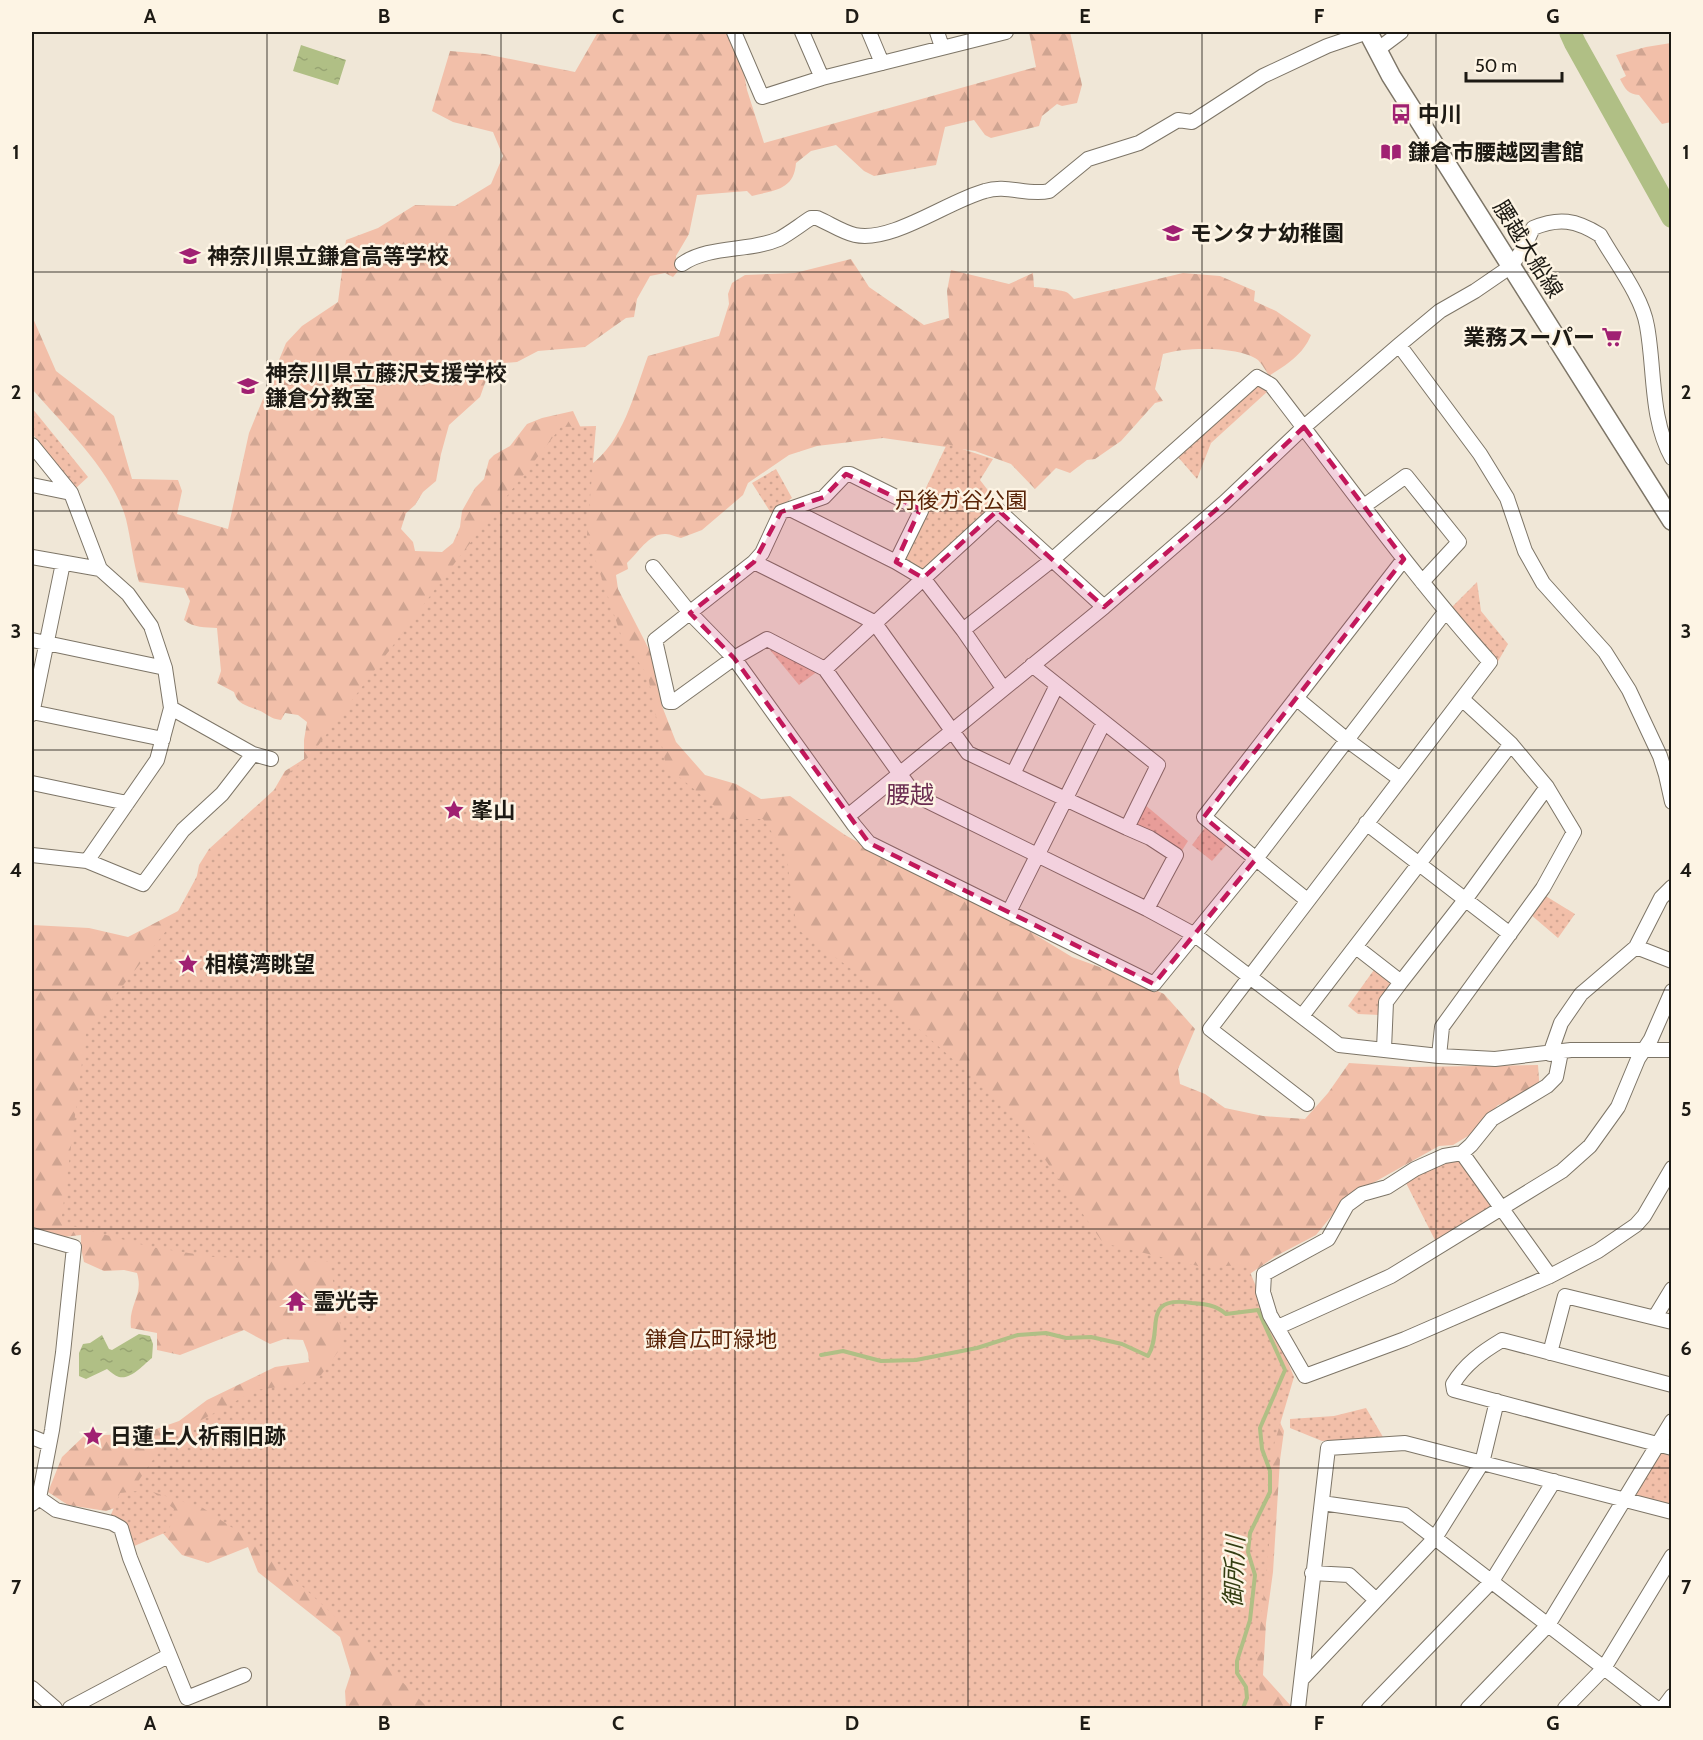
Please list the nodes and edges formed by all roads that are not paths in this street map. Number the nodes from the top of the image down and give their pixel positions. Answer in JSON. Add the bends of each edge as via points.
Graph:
{"nodes":[{"id":1,"x":734,"y":32,"type":"edge"},
{"id":2,"x":802,"y":32,"type":"edge"},
{"id":3,"x":869,"y":32,"type":"edge"},
{"id":4,"x":937,"y":32,"type":"edge"},
{"id":5,"x":1006,"y":32,"type":"edge"},
{"id":6,"x":1368,"y":32,"type":"edge"},
{"id":7,"x":1401,"y":32,"type":"edge"},
{"id":8,"x":942,"y":47,"type":"junction"},
{"id":9,"x":1377,"y":50,"type":"junction"},
{"id":10,"x":882,"y":63,"type":"junction"},
{"id":11,"x":822,"y":78,"type":"junction"},
{"id":12,"x":682,"y":264,"type":"dead end"},
{"id":13,"x":1510,"y":267,"type":"junction"},
{"id":14,"x":1399,"y":345,"type":"junction"},
{"id":15,"x":1304,"y":427,"type":"junction"},
{"id":16,"x":32,"y":445,"type":"edge"},
{"id":17,"x":1671,"y":458,"type":"edge"},
{"id":18,"x":32,"y":485,"type":"edge"},
{"id":19,"x":71,"y":493,"type":"junction"},
{"id":20,"x":1365,"y":506,"type":"junction"},
{"id":21,"x":790,"y":509,"type":"junction"},
{"id":22,"x":1671,"y":521,"type":"edge"},
{"id":23,"x":32,"y":557,"type":"edge"},
{"id":24,"x":1052,"y":560,"type":"junction"},
{"id":25,"x":1404,"y":560,"type":"junction"},
{"id":26,"x":754,"y":562,"type":"junction"},
{"id":27,"x":896,"y":562,"type":"junction"},
{"id":28,"x":63,"y":563,"type":"junction"},
{"id":29,"x":653,"y":567,"type":"dead end"},
{"id":30,"x":100,"y":569,"type":"junction"},
{"id":31,"x":923,"y":578,"type":"junction"},
{"id":32,"x":1422,"y":582,"type":"junction"},
{"id":33,"x":1104,"y":607,"type":"junction"},
{"id":34,"x":1445,"y":612,"type":"junction"},
{"id":35,"x":690,"y":613,"type":"junction"},
{"id":36,"x":874,"y":622,"type":"junction"},
{"id":37,"x":963,"y":630,"type":"junction"},
{"id":38,"x":32,"y":640,"type":"edge"},
{"id":39,"x":46,"y":644,"type":"junction"},
{"id":40,"x":734,"y":658,"type":"junction"},
{"id":41,"x":1032,"y":665,"type":"junction"},
{"id":42,"x":165,"y":668,"type":"junction"},
{"id":43,"x":825,"y":669,"type":"junction"},
{"id":44,"x":1057,"y":685,"type":"junction"},
{"id":45,"x":1003,"y":688,"type":"junction"},
{"id":46,"x":1296,"y":698,"type":"junction"},
{"id":47,"x":1462,"y":699,"type":"junction"},
{"id":48,"x":171,"y":708,"type":"junction"},
{"id":49,"x":32,"y":713,"type":"edge"},
{"id":50,"x":1104,"y":722,"type":"junction"},
{"id":51,"x":953,"y":730,"type":"junction"},
{"id":52,"x":163,"y":739,"type":"junction"},
{"id":53,"x":1347,"y":740,"type":"junction"},
{"id":54,"x":1511,"y":744,"type":"junction"},
{"id":55,"x":253,"y":754,"type":"junction"},
{"id":56,"x":271,"y":759,"type":"dead end"},
{"id":57,"x":901,"y":774,"type":"junction"},
{"id":58,"x":1012,"y":774,"type":"junction"},
{"id":59,"x":1400,"y":779,"type":"junction"},
{"id":60,"x":32,"y":783,"type":"edge"},
{"id":61,"x":1547,"y":787,"type":"junction"},
{"id":62,"x":1065,"y":800,"type":"junction"},
{"id":63,"x":1671,"y":802,"type":"edge"},
{"id":64,"x":127,"y":803,"type":"junction"},
{"id":65,"x":848,"y":816,"type":"junction"},
{"id":66,"x":1366,"y":823,"type":"junction"},
{"id":67,"x":1127,"y":828,"type":"junction"},
{"id":68,"x":32,"y":855,"type":"edge"},
{"id":69,"x":1038,"y":855,"type":"junction"},
{"id":70,"x":1255,"y":860,"type":"junction"},
{"id":71,"x":87,"y":861,"type":"junction"},
{"id":72,"x":1419,"y":864,"type":"junction"},
{"id":73,"x":1671,"y":887,"type":"edge"},
{"id":74,"x":1307,"y":900,"type":"junction"},
{"id":75,"x":1465,"y":900,"type":"junction"},
{"id":76,"x":1147,"y":909,"type":"junction"},
{"id":77,"x":1009,"y":912,"type":"junction"},
{"id":78,"x":1510,"y":934,"type":"junction"},
{"id":79,"x":1195,"y":935,"type":"junction"},
{"id":80,"x":1636,"y":946,"type":"junction"},
{"id":81,"x":1356,"y":947,"type":"junction"},
{"id":82,"x":1671,"y":962,"type":"edge"},
{"id":83,"x":1250,"y":977,"type":"junction"},
{"id":84,"x":1401,"y":982,"type":"junction"},
{"id":85,"x":1671,"y":991,"type":"edge"},
{"id":86,"x":1302,"y":1016,"type":"junction"},
{"id":87,"x":1384,"y":1049,"type":"junction"},
{"id":88,"x":1644,"y":1049,"type":"junction"},
{"id":89,"x":1671,"y":1050,"type":"edge"},
{"id":90,"x":1556,"y":1053,"type":"junction"},
{"id":91,"x":1439,"y":1056,"type":"junction"},
{"id":92,"x":1307,"y":1104,"type":"dead end"},
{"id":93,"x":1462,"y":1153,"type":"junction"},
{"id":94,"x":1671,"y":1168,"type":"edge"},
{"id":95,"x":1502,"y":1208,"type":"junction"},
{"id":96,"x":32,"y":1235,"type":"edge"},
{"id":97,"x":1550,"y":1276,"type":"junction"},
{"id":98,"x":1671,"y":1289,"type":"edge"},
{"id":99,"x":1655,"y":1317,"type":"junction"},
{"id":100,"x":1671,"y":1322,"type":"edge"},
{"id":101,"x":1278,"y":1327,"type":"junction"},
{"id":102,"x":1550,"y":1353,"type":"junction"},
{"id":103,"x":1671,"y":1385,"type":"edge"},
{"id":104,"x":1497,"y":1401,"type":"junction"},
{"id":105,"x":1671,"y":1420,"type":"edge"},
{"id":106,"x":32,"y":1437,"type":"edge"},
{"id":107,"x":49,"y":1444,"type":"junction"},
{"id":108,"x":1657,"y":1444,"type":"junction"},
{"id":109,"x":1671,"y":1448,"type":"edge"},
{"id":110,"x":1482,"y":1463,"type":"junction"},
{"id":111,"x":1554,"y":1481,"type":"junction"},
{"id":112,"x":1624,"y":1499,"type":"junction"},
{"id":113,"x":35,"y":1501,"type":"edge"},
{"id":114,"x":1322,"y":1503,"type":"junction"},
{"id":115,"x":1671,"y":1512,"type":"edge"},
{"id":116,"x":1435,"y":1538,"type":"junction"},
{"id":117,"x":1671,"y":1556,"type":"edge"},
{"id":118,"x":1312,"y":1573,"type":"junction"},
{"id":119,"x":1492,"y":1581,"type":"junction"},
{"id":120,"x":1375,"y":1599,"type":"junction"},
{"id":121,"x":1548,"y":1624,"type":"junction"},
{"id":122,"x":168,"y":1656,"type":"junction"},
{"id":123,"x":1604,"y":1668,"type":"junction"},
{"id":124,"x":244,"y":1675,"type":"dead end"},
{"id":125,"x":1302,"y":1679,"type":"junction"},
{"id":126,"x":32,"y":1688,"type":"edge"},
{"id":127,"x":1671,"y":1696,"type":"edge"},
{"id":128,"x":1373,"y":1707,"type":"edge"},
{"id":129,"x":55,"y":1708,"type":"edge"},
{"id":130,"x":70,"y":1708,"type":"edge"},
{"id":131,"x":1298,"y":1708,"type":"edge"},
{"id":132,"x":1468,"y":1708,"type":"edge"},
{"id":133,"x":1565,"y":1708,"type":"edge"},
{"id":134,"x":1656,"y":1708,"type":"edge"},
{"id":135,"x":1664,"y":1708,"type":"edge"}],
"edges":[{"from":1,"to":11,"type":"street","via":[[762,97]]},
{"from":2,"to":11,"type":"street"},
{"from":3,"to":10,"type":"street"},
{"from":4,"to":8,"type":"street"},
{"from":5,"to":8,"type":"street"},
{"from":6,"to":9,"type":"main road","name":"腰越大船線"},
{"from":6,"to":12,"type":"street","via":[[1263,76],[1192,122],[1178,120],[1139,143],[1088,159],[1049,191],[987,190],[940,208],[927,218],[868,236],[852,235],[811,218],[778,239],[693,256]]},
{"from":7,"to":9,"type":"street"},
{"from":8,"to":10,"type":"street"},
{"from":9,"to":13,"type":"main road","name":"腰越大船線"},
{"from":10,"to":11,"type":"street"},
{"from":13,"to":14,"type":"street","via":[[1440,311]]},
{"from":13,"to":17,"type":"street","via":[[1533,228],[1548,221],[1569,221],[1600,235],[1639,302],[1647,324],[1661,436]]},
{"from":13,"to":22,"type":"main road","name":"腰越大船線"},
{"from":14,"to":15,"type":"street"},
{"from":14,"to":63,"type":"street","via":[[1480,454],[1507,498],[1525,551],[1543,583],[1605,652],[1629,690],[1660,756]]},
{"from":15,"to":20,"type":"street"},
{"from":15,"to":24,"type":"street","via":[[1271,385],[1257,377]]},
{"from":15,"to":33,"type":"street","via":[[1226,502]]},
{"from":16,"to":19,"type":"street"},
{"from":18,"to":19,"type":"street"},
{"from":19,"to":30,"type":"street"},
{"from":20,"to":25,"type":"street"},
{"from":20,"to":32,"type":"street","via":[[1406,476],[1459,542]]},
{"from":21,"to":26,"type":"street","via":[[781,512]]},
{"from":21,"to":27,"type":"street"},
{"from":21,"to":27,"type":"street","via":[[824,497],[850,474],[920,509]]},
{"from":23,"to":28,"type":"street"},
{"from":24,"to":31,"type":"street","via":[[998,510]]},
{"from":24,"to":33,"type":"street"},
{"from":24,"to":37,"type":"street"},
{"from":25,"to":32,"type":"street"},
{"from":25,"to":46,"type":"street"},
{"from":26,"to":35,"type":"street"},
{"from":26,"to":36,"type":"street"},
{"from":27,"to":31,"type":"street"},
{"from":28,"to":30,"type":"street"},
{"from":28,"to":39,"type":"street"},
{"from":29,"to":35,"type":"street"},
{"from":30,"to":42,"type":"street","via":[[128,594],[151,626]]},
{"from":31,"to":36,"type":"street"},
{"from":31,"to":37,"type":"street"},
{"from":32,"to":34,"type":"street"},
{"from":33,"to":41,"type":"street"},
{"from":34,"to":47,"type":"street","via":[[1490,662]]},
{"from":34,"to":53,"type":"street"},
{"from":35,"to":40,"type":"street"},
{"from":35,"to":40,"type":"street","via":[[655,640],[669,702]]},
{"from":36,"to":43,"type":"street"},
{"from":36,"to":51,"type":"street"},
{"from":37,"to":45,"type":"street"},
{"from":38,"to":39,"type":"street"},
{"from":39,"to":42,"type":"street"},
{"from":39,"to":49,"type":"street"},
{"from":40,"to":43,"type":"street","via":[[767,639]]},
{"from":40,"to":65,"type":"street"},
{"from":41,"to":44,"type":"street"},
{"from":41,"to":45,"type":"street"},
{"from":42,"to":48,"type":"street"},
{"from":43,"to":57,"type":"street"},
{"from":44,"to":50,"type":"street"},
{"from":44,"to":58,"type":"street"},
{"from":45,"to":51,"type":"street"},
{"from":46,"to":53,"type":"street"},
{"from":46,"to":70,"type":"street","via":[[1204,818]]},
{"from":47,"to":54,"type":"street"},
{"from":47,"to":59,"type":"street"},
{"from":48,"to":52,"type":"street"},
{"from":48,"to":55,"type":"street"},
{"from":49,"to":52,"type":"street"},
{"from":50,"to":62,"type":"street"},
{"from":50,"to":67,"type":"street","via":[[1158,765]]},
{"from":51,"to":57,"type":"street"},
{"from":51,"to":58,"type":"street","via":[[968,753]]},
{"from":52,"to":64,"type":"street","via":[[157,760]]},
{"from":53,"to":59,"type":"street"},
{"from":53,"to":70,"type":"street"},
{"from":54,"to":61,"type":"street"},
{"from":54,"to":72,"type":"street"},
{"from":55,"to":56,"type":"street"},
{"from":55,"to":71,"type":"street","via":[[222,794],[183,830],[143,884]]},
{"from":57,"to":65,"type":"street"},
{"from":57,"to":69,"type":"street","via":[[915,795]]},
{"from":58,"to":62,"type":"street"},
{"from":59,"to":66,"type":"street"},
{"from":60,"to":64,"type":"street"},
{"from":61,"to":75,"type":"street"},
{"from":61,"to":78,"type":"street","via":[[1574,832],[1543,888]]},
{"from":62,"to":67,"type":"street"},
{"from":62,"to":69,"type":"street"},
{"from":64,"to":71,"type":"street"},
{"from":65,"to":77,"type":"street","via":[[869,843]]},
{"from":66,"to":72,"type":"street"},
{"from":66,"to":74,"type":"street"},
{"from":67,"to":76,"type":"street","via":[[1176,855]]},
{"from":68,"to":71,"type":"street"},
{"from":69,"to":76,"type":"street"},
{"from":69,"to":77,"type":"street"},
{"from":70,"to":74,"type":"street"},
{"from":70,"to":79,"type":"street"},
{"from":72,"to":75,"type":"street"},
{"from":72,"to":81,"type":"street"},
{"from":73,"to":80,"type":"street"},
{"from":74,"to":83,"type":"street"},
{"from":75,"to":78,"type":"street"},
{"from":75,"to":84,"type":"street"},
{"from":76,"to":79,"type":"street"},
{"from":77,"to":79,"type":"street","via":[[1154,984]]},
{"from":78,"to":91,"type":"street","via":[[1442,1027]]},
{"from":79,"to":83,"type":"street"},
{"from":80,"to":82,"type":"street"},
{"from":80,"to":90,"type":"street","via":[[1581,994],[1561,1023]]},
{"from":81,"to":84,"type":"street"},
{"from":81,"to":86,"type":"street"},
{"from":83,"to":86,"type":"street"},
{"from":83,"to":92,"type":"street","via":[[1210,1031]]},
{"from":84,"to":87,"type":"street","via":[[1386,1002]]},
{"from":85,"to":88,"type":"street"},
{"from":86,"to":87,"type":"street","via":[[1339,1045]]},
{"from":87,"to":91,"type":"street"},
{"from":88,"to":89,"type":"street"},
{"from":88,"to":90,"type":"street"},
{"from":88,"to":95,"type":"street","via":[[1618,1107],[1590,1146],[1562,1171]]},
{"from":90,"to":91,"type":"street","via":[[1495,1059]]},
{"from":90,"to":93,"type":"street","via":[[1556,1077],[1491,1119]]},
{"from":93,"to":95,"type":"street"},
{"from":93,"to":101,"type":"street","via":[[1444,1156],[1387,1187],[1362,1194],[1347,1205],[1328,1239],[1263,1274],[1263,1292]]},
{"from":94,"to":97,"type":"street","via":[[1636,1225]]},
{"from":95,"to":97,"type":"street"},
{"from":95,"to":101,"type":"street","via":[[1391,1276]]},
{"from":96,"to":107,"type":"street","via":[[74,1247]]},
{"from":97,"to":101,"type":"street","via":[[1405,1339],[1305,1376]]},
{"from":98,"to":99,"type":"street"},
{"from":99,"to":100,"type":"street"},
{"from":99,"to":102,"type":"street","via":[[1566,1296]]},
{"from":102,"to":103,"type":"street"},
{"from":102,"to":104,"type":"street","via":[[1502,1340],[1482,1351],[1453,1384],[1454,1390]]},
{"from":104,"to":108,"type":"street"},
{"from":104,"to":110,"type":"street"},
{"from":105,"to":108,"type":"street"},
{"from":106,"to":107,"type":"street"},
{"from":107,"to":113,"type":"street"},
{"from":108,"to":109,"type":"street"},
{"from":108,"to":112,"type":"street"},
{"from":110,"to":111,"type":"street"},
{"from":110,"to":114,"type":"street","via":[[1405,1443],[1328,1448]]},
{"from":110,"to":116,"type":"street"},
{"from":111,"to":112,"type":"street"},
{"from":111,"to":119,"type":"street"},
{"from":112,"to":115,"type":"street"},
{"from":112,"to":121,"type":"street"},
{"from":113,"to":122,"type":"street","via":[[121,1528]]},
{"from":114,"to":116,"type":"street","via":[[1405,1515]]},
{"from":114,"to":118,"type":"street"},
{"from":116,"to":119,"type":"street"},
{"from":116,"to":120,"type":"street"},
{"from":117,"to":123,"type":"street"},
{"from":118,"to":120,"type":"street","via":[[1349,1575]]},
{"from":118,"to":125,"type":"street"},
{"from":119,"to":121,"type":"street"},
{"from":119,"to":128,"type":"street"},
{"from":120,"to":125,"type":"street"},
{"from":121,"to":123,"type":"street"},
{"from":121,"to":132,"type":"street"},
{"from":122,"to":124,"type":"street","via":[[187,1698]]},
{"from":122,"to":130,"type":"street"},
{"from":123,"to":133,"type":"street"},
{"from":123,"to":134,"type":"street"},
{"from":125,"to":131,"type":"street"},
{"from":126,"to":129,"type":"street"},
{"from":127,"to":135,"type":"street"}]}
